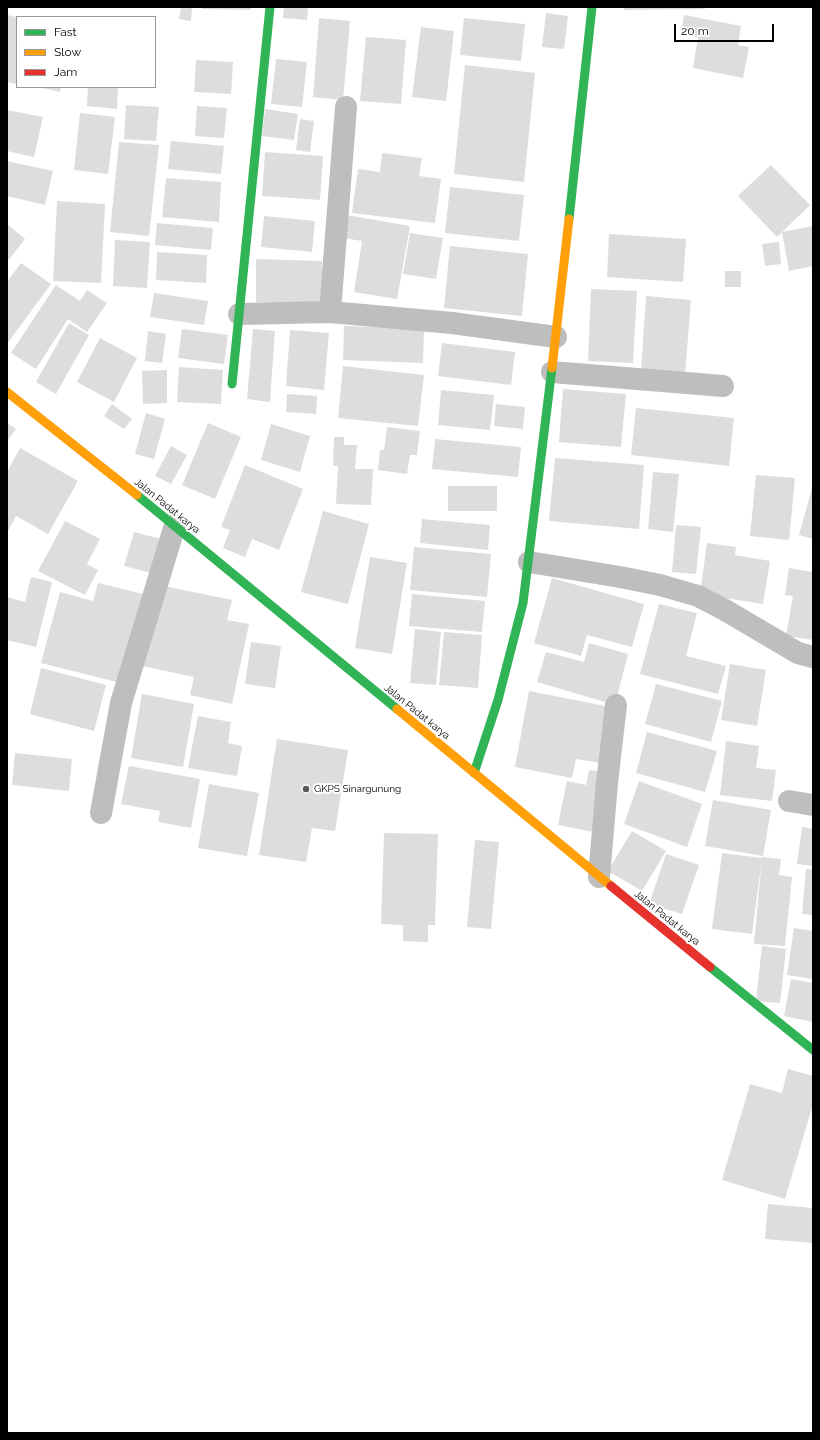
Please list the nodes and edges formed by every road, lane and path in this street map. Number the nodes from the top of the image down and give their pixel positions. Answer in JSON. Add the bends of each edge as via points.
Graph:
{"nodes":[{"id":1,"x":270,"y":7,"type":"edge"},
{"id":2,"x":592,"y":7,"type":"edge"},
{"id":3,"x":346,"y":107,"type":"dead end"},
{"id":4,"x":330,"y":312,"type":"junction"},
{"id":5,"x":239,"y":314,"type":"junction"},
{"id":6,"x":556,"y":337,"type":"junction"},
{"id":7,"x":552,"y":372,"type":"junction"},
{"id":8,"x":232,"y":384,"type":"dead end"},
{"id":9,"x":723,"y":386,"type":"dead end"},
{"id":10,"x":7,"y":392,"type":"edge"},
{"id":11,"x":175,"y":525,"type":"junction"},
{"id":12,"x":528,"y":562,"type":"junction"},
{"id":13,"x":813,"y":657,"type":"edge"},
{"id":14,"x":616,"y":705,"type":"dead end"},
{"id":15,"x":474,"y":773,"type":"junction"},
{"id":16,"x":790,"y":801,"type":"dead end"},
{"id":17,"x":813,"y":805,"type":"edge"},
{"id":18,"x":101,"y":813,"type":"dead end"},
{"id":19,"x":599,"y":877,"type":"junction"},
{"id":20,"x":813,"y":1050,"type":"edge"}],
"edges":[{"from":1,"to":5,"type":"street"},
{"from":2,"to":6,"type":"street"},
{"from":3,"to":4,"type":"street"},
{"from":4,"to":5,"type":"street"},
{"from":4,"to":6,"type":"street","via":[[452,323]]},
{"from":5,"to":8,"type":"street"},
{"from":6,"to":7,"type":"street"},
{"from":7,"to":9,"type":"street"},
{"from":7,"to":12,"type":"street"},
{"from":10,"to":11,"type":"street","name":"Jalan Padat karya"},
{"from":11,"to":15,"type":"street","name":"Jalan Padat karya"},
{"from":11,"to":18,"type":"street","via":[[121,704]]},
{"from":12,"to":13,"type":"street","via":[[620,577],[698,596],[798,653]]},
{"from":12,"to":15,"type":"street","via":[[515,641]]},
{"from":14,"to":19,"type":"street"},
{"from":15,"to":19,"type":"street","name":"Jalan Padat karya"},
{"from":16,"to":17,"type":"street"},
{"from":19,"to":20,"type":"street","name":"Jalan Padat karya"}]}
